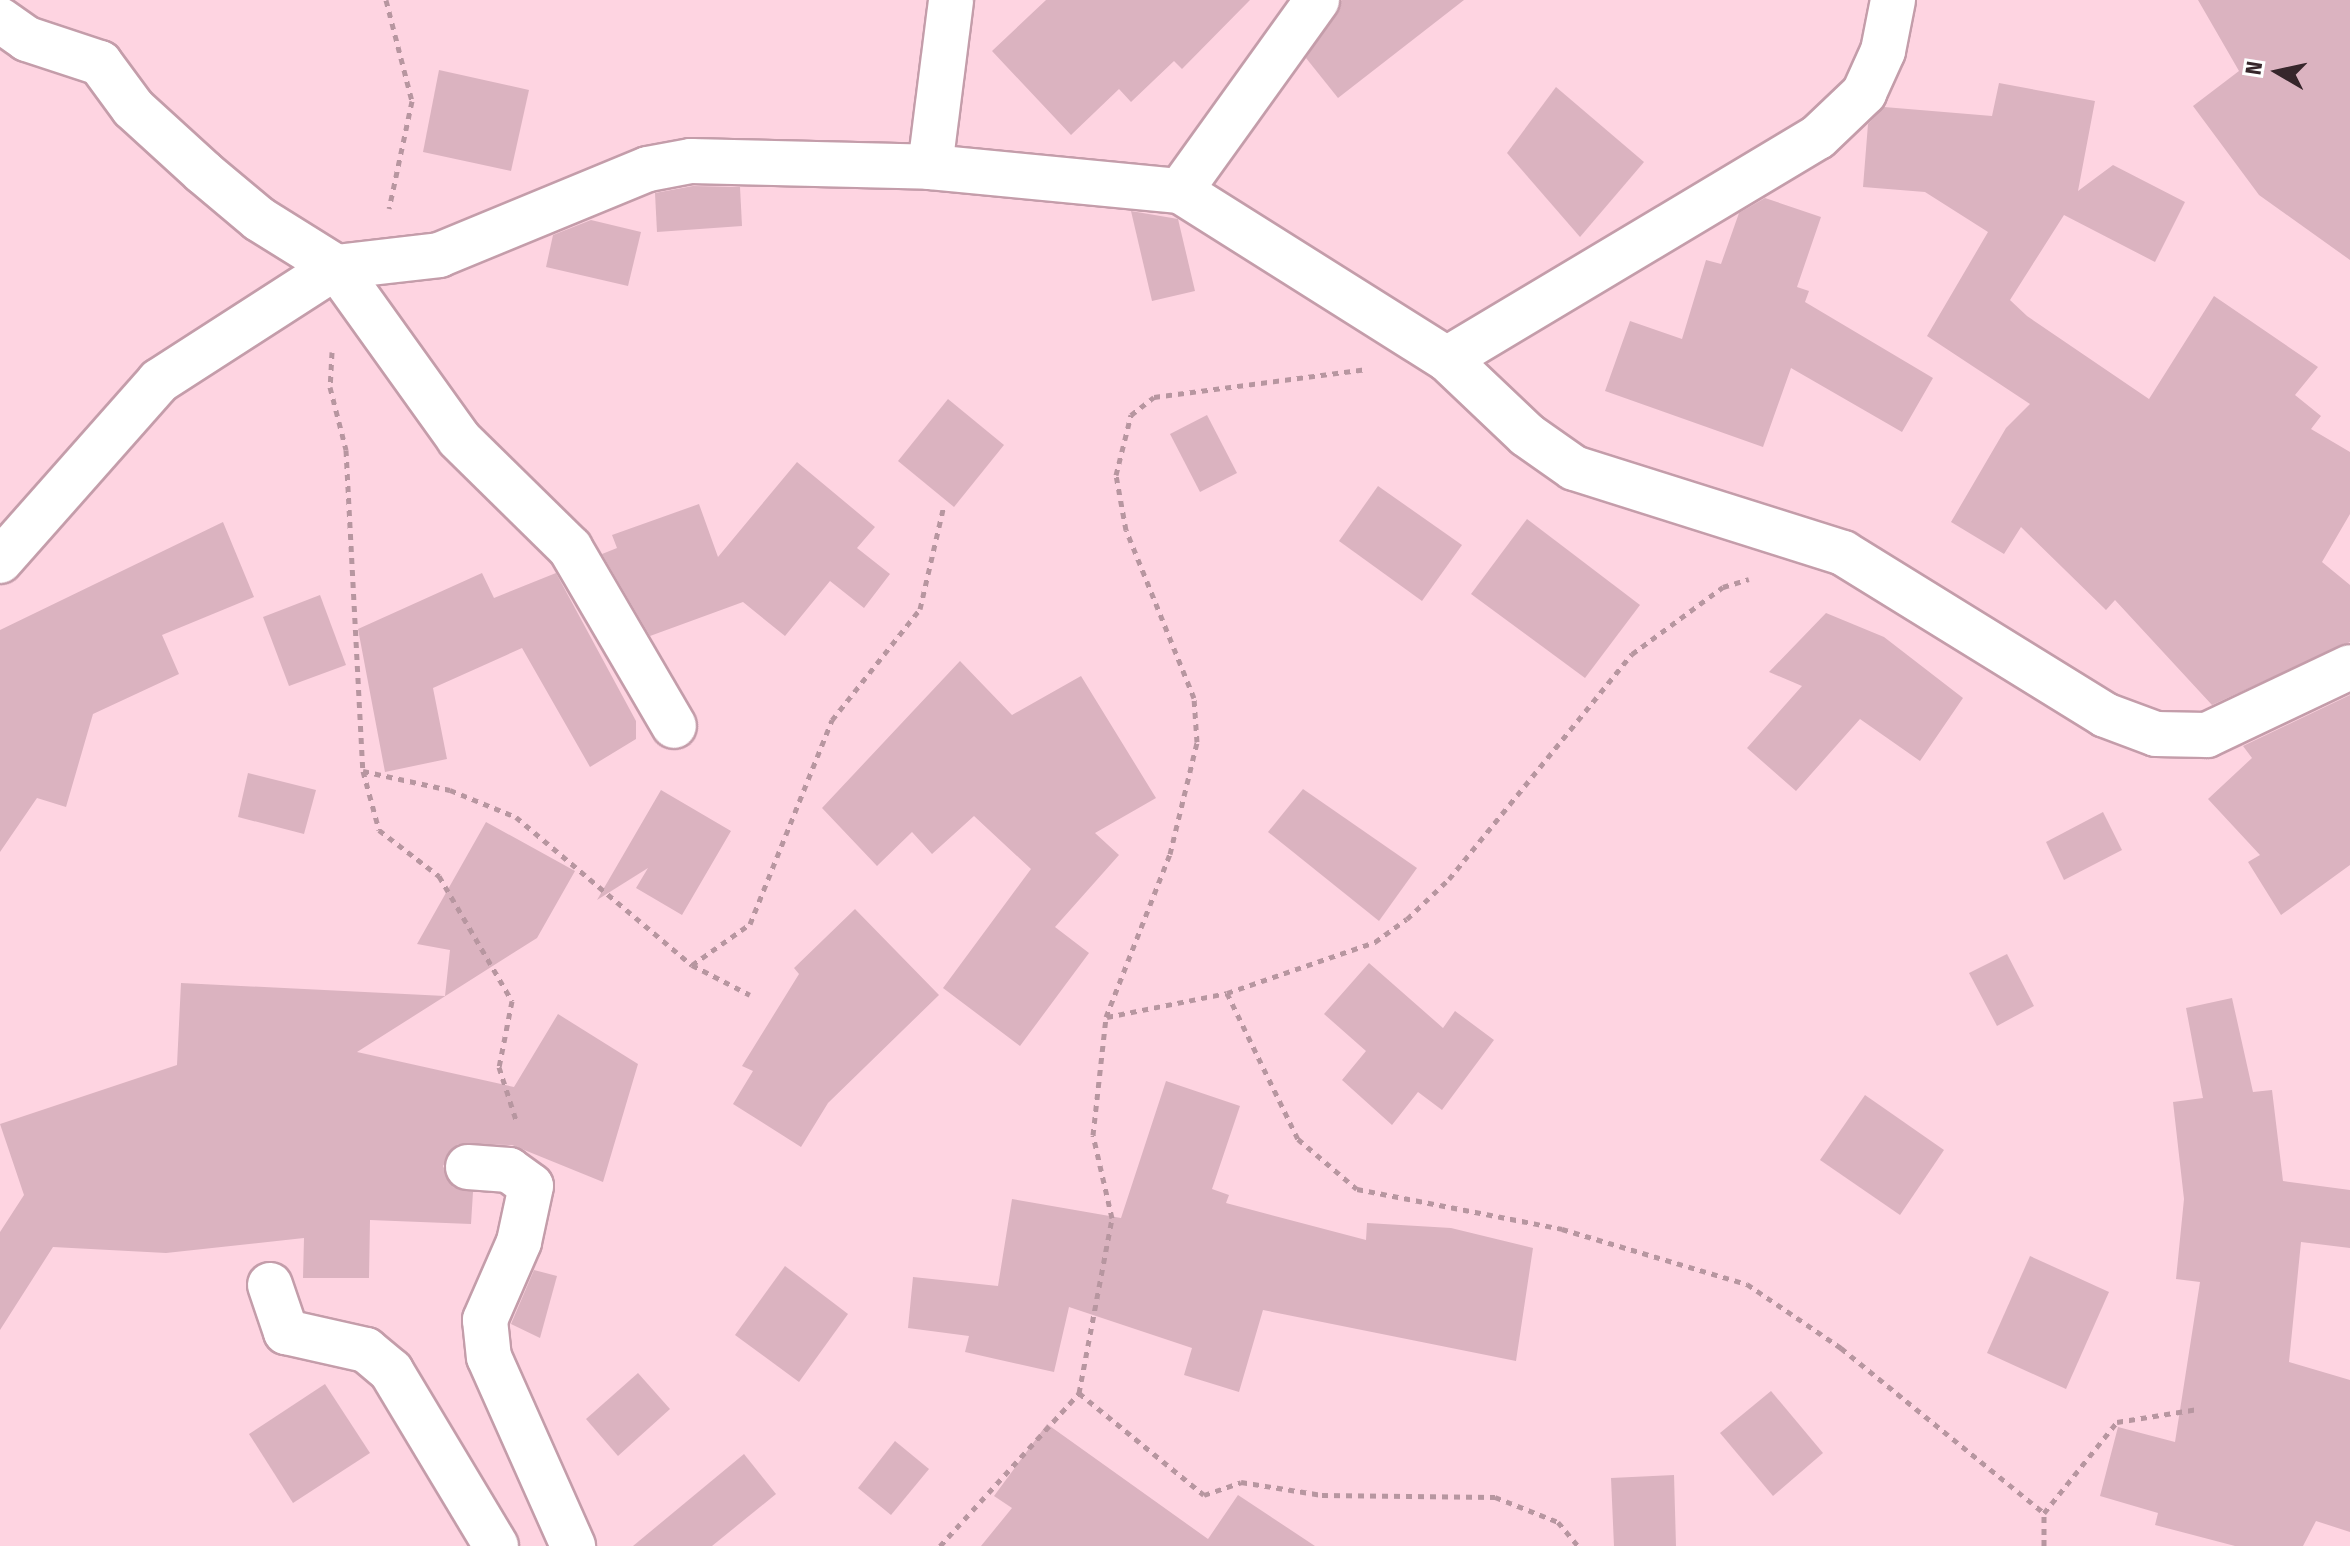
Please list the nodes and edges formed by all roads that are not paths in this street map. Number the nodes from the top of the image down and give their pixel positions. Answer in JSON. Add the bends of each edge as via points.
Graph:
{"nodes":[{"id":1,"x":951,"y":0,"type":"edge"},
{"id":2,"x":1317,"y":0,"type":"edge"},
{"id":3,"x":1893,"y":0,"type":"edge"},
{"id":4,"x":0,"y":20,"type":"edge"},
{"id":5,"x":930,"y":167,"type":"junction"},
{"id":6,"x":1180,"y":191,"type":"junction"},
{"id":7,"x":356,"y":266,"type":"junction"},
{"id":8,"x":1447,"y":359,"type":"junction"},
{"id":9,"x":0,"y":561,"type":"edge"},
{"id":10,"x":2350,"y":667,"type":"edge"},
{"id":11,"x":674,"y":726,"type":"dead end"},
{"id":12,"x":468,"y":1167,"type":"dead end"},
{"id":13,"x":270,"y":1285,"type":"dead end"},
{"id":14,"x":496,"y":1546,"type":"edge"},
{"id":15,"x":573,"y":1546,"type":"edge"}],
"edges":[{"from":1,"to":5,"type":"street"},
{"from":2,"to":6,"type":"street"},
{"from":3,"to":8,"type":"street","via":[[1883,51],[1864,93],[1818,137]]},
{"from":4,"to":7,"type":"street","via":[[27,39],[100,63],[133,108],[259,219]]},
{"from":5,"to":6,"type":"street"},
{"from":5,"to":7,"type":"street","via":[[691,161],[648,169],[439,255]]},
{"from":6,"to":8,"type":"street"},
{"from":7,"to":9,"type":"street","via":[[159,381]]},
{"from":7,"to":11,"type":"street","via":[[459,439],[570,548]]},
{"from":8,"to":10,"type":"street","via":[[1527,435],[1574,468],[1843,553],[2105,715],[2156,734],[2207,735]]},
{"from":12,"to":15,"type":"street","via":[[509,1170],[531,1186],[519,1242],[485,1320],[489,1357]]},
{"from":13,"to":14,"type":"street","via":[[286,1332],[366,1350],[391,1371]]}]}
